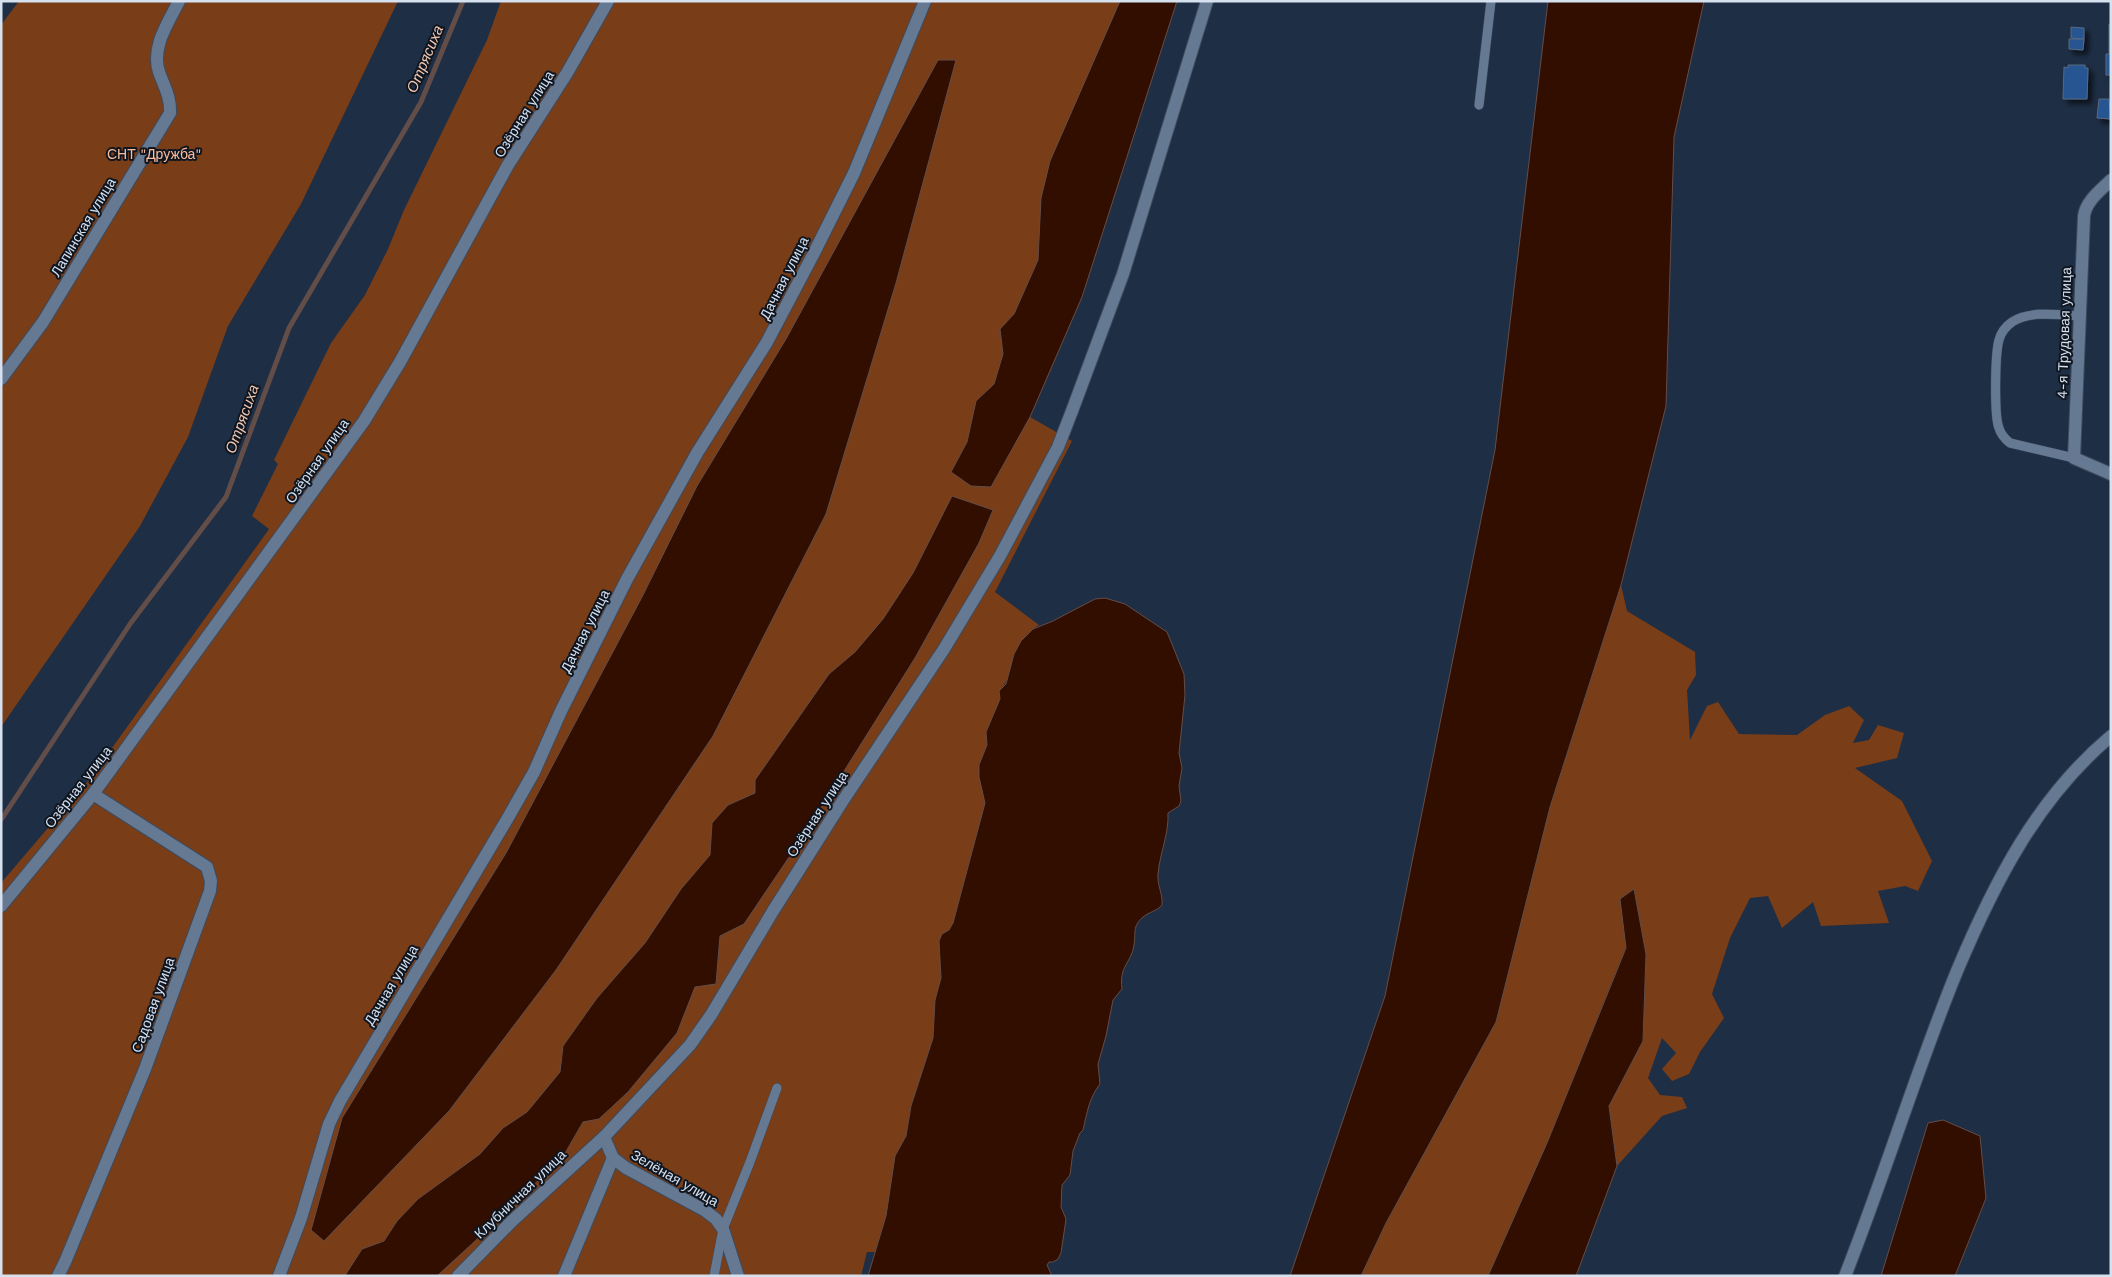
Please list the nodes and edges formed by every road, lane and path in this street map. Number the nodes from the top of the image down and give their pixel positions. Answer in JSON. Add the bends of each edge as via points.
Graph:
{"nodes":[{"id":1,"x":179,"y":1,"type":"edge"},
{"id":2,"x":608,"y":1,"type":"edge"},
{"id":3,"x":925,"y":1,"type":"edge"},
{"id":4,"x":1207,"y":1,"type":"edge"},
{"id":5,"x":1492,"y":1,"type":"edge"},
{"id":6,"x":1479,"y":105,"type":"dead end"},
{"id":7,"x":2111,"y":180,"type":"edge"},
{"id":8,"x":2080,"y":316,"type":"junction"},
{"id":9,"x":1,"y":379,"type":"edge"},
{"id":10,"x":2074,"y":458,"type":"junction"},
{"id":11,"x":2111,"y":474,"type":"edge"},
{"id":12,"x":2111,"y":736,"type":"edge"},
{"id":13,"x":93,"y":794,"type":"junction"},
{"id":14,"x":1,"y":906,"type":"edge"},
{"id":15,"x":777,"y":1088,"type":"dead end"},
{"id":16,"x":604,"y":1137,"type":"junction"},
{"id":17,"x":613,"y":1158,"type":"junction"},
{"id":18,"x":723,"y":1229,"type":"junction"},
{"id":19,"x":58,"y":1276,"type":"edge"},
{"id":20,"x":280,"y":1276,"type":"edge"},
{"id":21,"x":458,"y":1276,"type":"edge"},
{"id":22,"x":564,"y":1276,"type":"edge"},
{"id":23,"x":714,"y":1276,"type":"edge"},
{"id":24,"x":738,"y":1276,"type":"edge"},
{"id":25,"x":1845,"y":1276,"type":"edge"}],
"edges":[{"from":1,"to":9,"type":"street","name":"Лапинская улица","via":[[156,53],[158,70],[171,104],[170,113],[42,322]]},
{"from":2,"to":13,"type":"street","name":"Озёрная улица","via":[[508,166],[364,421]]},
{"from":3,"to":20,"type":"street","name":"Дачная улица","via":[[854,173],[772,333],[697,453],[627,579],[561,710],[534,772],[340,1100],[329,1124]]},
{"from":4,"to":16,"type":"street","name":"Озёрная улица","via":[[1123,274],[1058,447],[1035,491],[944,649],[842,802],[711,1015],[690,1045]]},
{"from":5,"to":6,"type":"lane"},
{"from":7,"to":8,"type":"street","name":"4-я Трудовая улица","via":[[2085,210]]},
{"from":8,"to":10,"type":"street","name":"4-я Трудовая улица"},
{"from":8,"to":10,"type":"lane","via":[[2026,317],[2003,329],[1998,341],[1995,408],[1998,427],[2003,438],[2010,443]]},
{"from":10,"to":11,"type":"street"},
{"from":12,"to":25,"type":"street","via":[[2068,776],[2047,803],[2010,858],[1973,932],[1936,1023]]},
{"from":13,"to":14,"type":"street","name":"Озёрная улица"},
{"from":13,"to":19,"type":"street","name":"Садовая улица","via":[[207,867],[211,881],[146,1069]]},
{"from":15,"to":18,"type":"lane"},
{"from":16,"to":17,"type":"street","name":"Зелёная улица"},
{"from":16,"to":21,"type":"street","name":"Клубничная улица","via":[[512,1220]]},
{"from":17,"to":18,"type":"street","name":"Зелёная улица","via":[[704,1210]]},
{"from":17,"to":22,"type":"street"},
{"from":18,"to":23,"type":"lane"},
{"from":18,"to":24,"type":"street","name":"Зелёная улица"}]}
